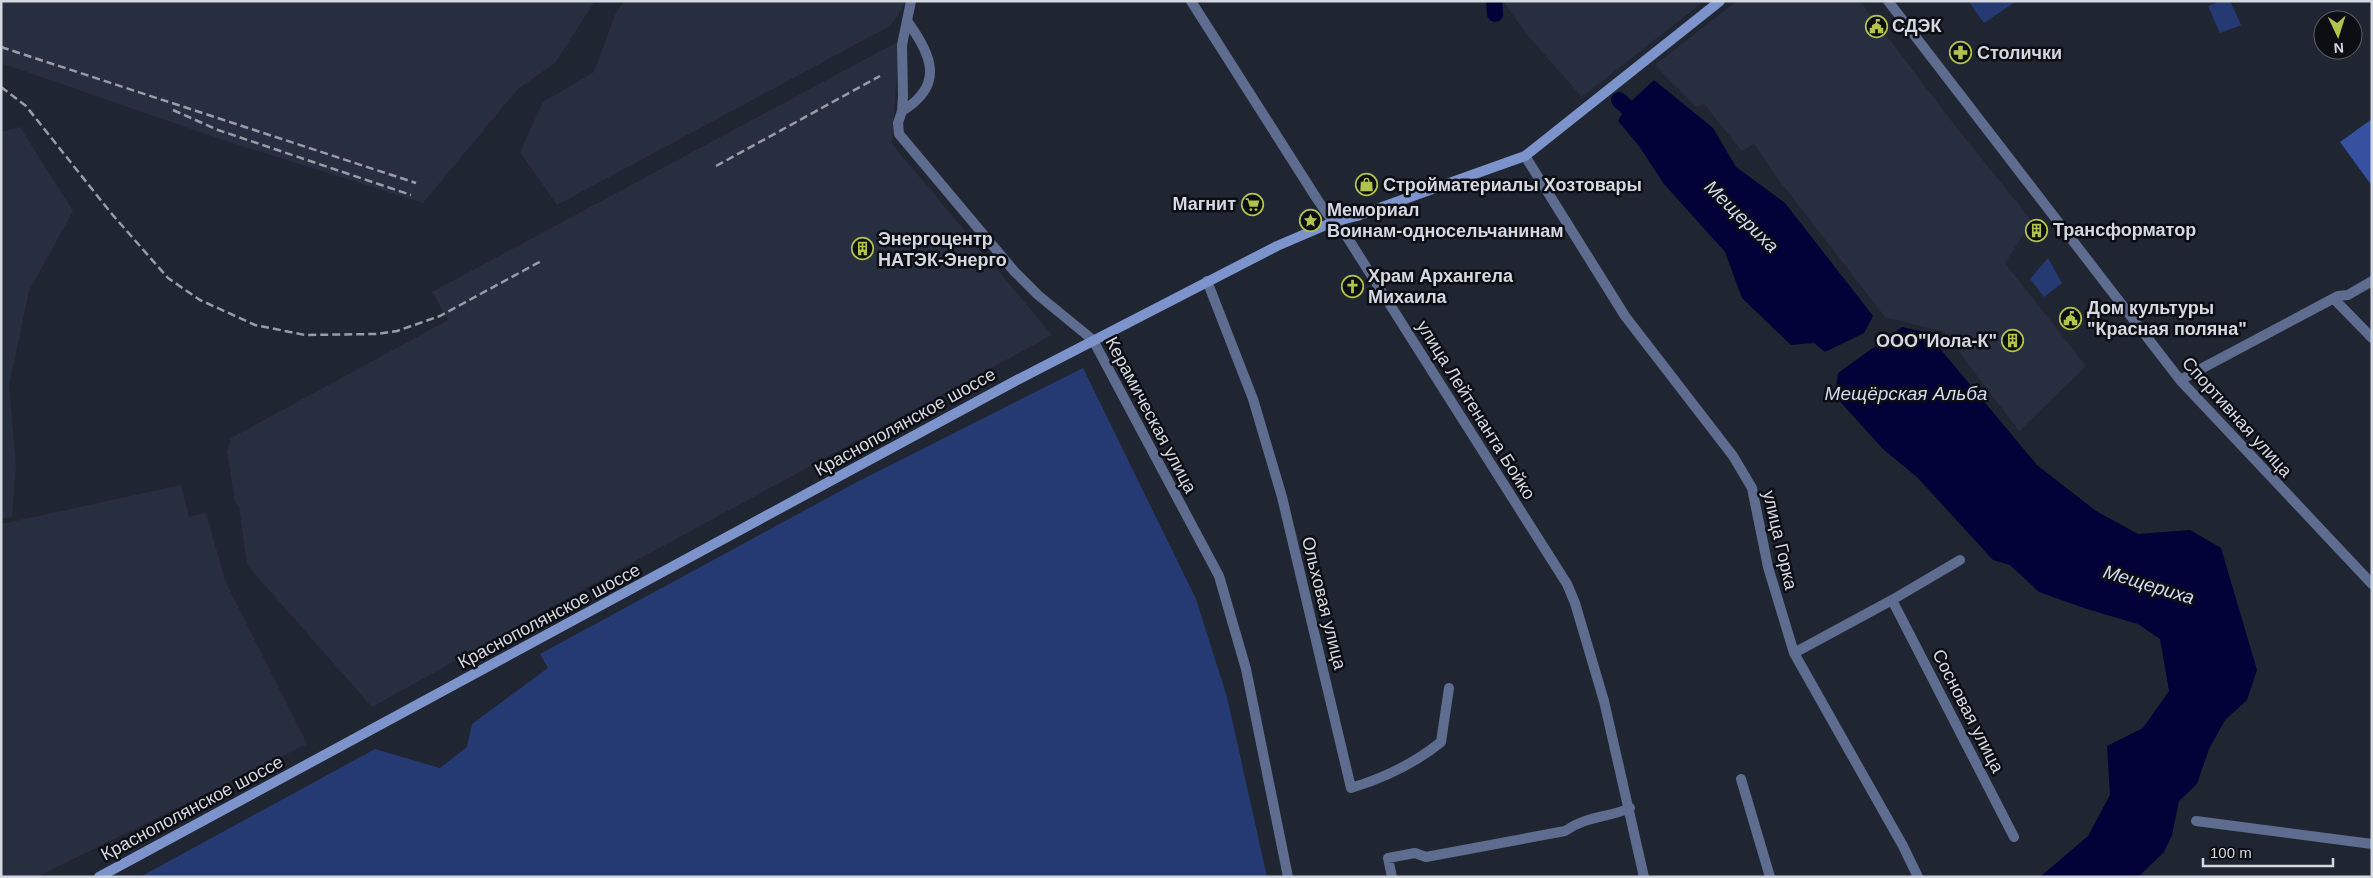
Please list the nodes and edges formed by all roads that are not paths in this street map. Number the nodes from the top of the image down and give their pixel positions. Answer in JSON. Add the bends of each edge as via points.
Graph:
{"nodes":[{"id":1,"x":911,"y":1,"type":"edge"},
{"id":2,"x":1191,"y":1,"type":"edge"},
{"id":3,"x":1720,"y":1,"type":"edge"},
{"id":4,"x":1888,"y":1,"type":"edge"},
{"id":5,"x":907,"y":21,"type":"junction"},
{"id":6,"x":902,"y":111,"type":"junction"},
{"id":7,"x":1525,"y":156,"type":"junction"},
{"id":8,"x":1333,"y":222,"type":"junction"},
{"id":9,"x":1207,"y":281,"type":"junction"},
{"id":10,"x":2372,"y":281,"type":"edge"},
{"id":11,"x":2334,"y":299,"type":"junction"},
{"id":12,"x":2372,"y":338,"type":"edge"},
{"id":13,"x":1093,"y":340,"type":"junction"},
{"id":14,"x":2180,"y":380,"type":"junction"},
{"id":15,"x":1960,"y":560,"type":"dead end"},
{"id":16,"x":2372,"y":584,"type":"edge"},
{"id":17,"x":1892,"y":600,"type":"junction"},
{"id":18,"x":1794,"y":653,"type":"junction"},
{"id":19,"x":1449,"y":688,"type":"dead end"},
{"id":20,"x":1741,"y":779,"type":"dead end"},
{"id":21,"x":1630,"y":808,"type":"junction"},
{"id":22,"x":2196,"y":821,"type":"dead end"},
{"id":23,"x":2014,"y":837,"type":"dead end"},
{"id":24,"x":2372,"y":844,"type":"edge"},
{"id":25,"x":108,"y":873,"type":"edge"},
{"id":26,"x":99,"y":877,"type":"edge"},
{"id":27,"x":1288,"y":877,"type":"edge"},
{"id":28,"x":1392,"y":877,"type":"edge"},
{"id":29,"x":1644,"y":877,"type":"edge"},
{"id":30,"x":1770,"y":877,"type":"edge"},
{"id":31,"x":1918,"y":877,"type":"edge"}],
"edges":[{"from":1,"to":5,"type":"street","name":"Керамическая улица"},
{"from":2,"to":8,"type":"street","name":"улица Лейтенанта Бойко"},
{"from":3,"to":7,"type":"main road","name":"Краснополянское шоссе"},
{"from":4,"to":14,"type":"street","name":"Спортивная улица"},
{"from":5,"to":6,"type":"street","name":"Керамическая улица","via":[[902,45]]},
{"from":5,"to":6,"type":"street","via":[[923,45],[930,82],[919,99]]},
{"from":6,"to":13,"type":"street","name":"Керамическая улица","via":[[897,129],[902,140],[1014,271]]},
{"from":7,"to":8,"type":"main road","name":"Краснополянское шоссе"},
{"from":7,"to":18,"type":"street","name":"улица Горка","via":[[1624,316],[1733,456],[1752,488],[1768,566]]},
{"from":8,"to":9,"type":"main road","name":"Краснополянское шоссе"},
{"from":8,"to":21,"type":"street","name":"улица Лейтенанта Бойко","via":[[1342,229],[1566,584],[1575,603],[1604,701]]},
{"from":9,"to":13,"type":"main road","name":"Краснополянское шоссе"},
{"from":9,"to":19,"type":"street","name":"Ольховая улица","via":[[1253,399],[1282,496],[1351,788],[1421,758],[1441,742]]},
{"from":10,"to":11,"type":"street"},
{"from":11,"to":12,"type":"street"},
{"from":11,"to":14,"type":"street"},
{"from":13,"to":25,"type":"main road","name":"Краснополянское шоссе"},
{"from":13,"to":27,"type":"street","name":"Керамическая улица","via":[[1219,576],[1246,669]]},
{"from":14,"to":16,"type":"street","name":"Спортивная улица"},
{"from":15,"to":17,"type":"street"},
{"from":17,"to":18,"type":"street"},
{"from":17,"to":23,"type":"street","name":"Сосновая улица"},
{"from":18,"to":31,"type":"street","name":"улица Горка"},
{"from":20,"to":30,"type":"street"},
{"from":21,"to":28,"type":"street","via":[[1578,822],[1565,830],[1426,857],[1415,853],[1388,858]]},
{"from":21,"to":29,"type":"street","name":"улица Лейтенанта Бойко"},
{"from":22,"to":24,"type":"street"},
{"from":25,"to":26,"type":"main road","name":"Краснополянское шоссе"}]}
